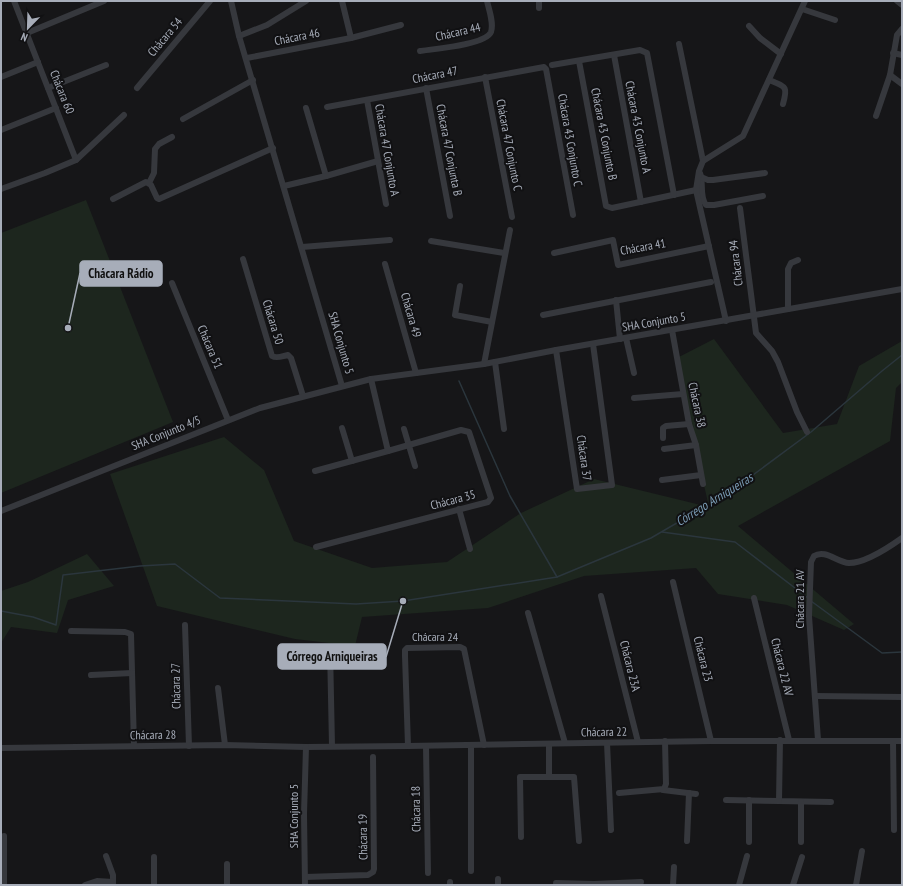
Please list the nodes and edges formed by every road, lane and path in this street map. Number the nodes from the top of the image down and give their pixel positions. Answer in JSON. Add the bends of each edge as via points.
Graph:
{"nodes":[{"id":1,"x":14,"y":1,"type":"edge"},
{"id":2,"x":104,"y":1,"type":"edge"},
{"id":3,"x":210,"y":1,"type":"edge"},
{"id":4,"x":231,"y":1,"type":"edge"},
{"id":5,"x":306,"y":1,"type":"edge"},
{"id":6,"x":342,"y":1,"type":"edge"},
{"id":7,"x":487,"y":1,"type":"edge"},
{"id":8,"x":805,"y":1,"type":"edge"},
{"id":9,"x":897,"y":1,"type":"edge"},
{"id":10,"x":902,"y":5,"type":"edge"},
{"id":11,"x":802,"y":9,"type":"junction"},
{"id":12,"x":835,"y":20,"type":"dead end"},
{"id":13,"x":401,"y":25,"type":"dead end"},
{"id":14,"x":749,"y":26,"type":"dead end"},
{"id":15,"x":902,"y":29,"type":"edge"},
{"id":16,"x":27,"y":33,"type":"junction"},
{"id":17,"x":239,"y":36,"type":"junction"},
{"id":18,"x":351,"y":38,"type":"junction"},
{"id":19,"x":679,"y":44,"type":"dead end"},
{"id":20,"x":420,"y":51,"type":"dead end"},
{"id":21,"x":893,"y":53,"type":"junction"},
{"id":22,"x":781,"y":54,"type":"junction"},
{"id":23,"x":614,"y":55,"type":"junction"},
{"id":24,"x":902,"y":55,"type":"edge"},
{"id":25,"x":247,"y":58,"type":"junction"},
{"id":26,"x":579,"y":61,"type":"junction"},
{"id":27,"x":38,"y":62,"type":"junction"},
{"id":28,"x":106,"y":65,"type":"dead end"},
{"id":29,"x":552,"y":65,"type":"dead end"},
{"id":30,"x":546,"y":69,"type":"joint"},
{"id":31,"x":890,"y":75,"type":"junction"},
{"id":32,"x":1,"y":77,"type":"edge"},
{"id":33,"x":485,"y":77,"type":"junction"},
{"id":34,"x":253,"y":80,"type":"junction"},
{"id":35,"x":769,"y":80,"type":"junction"},
{"id":36,"x":902,"y":84,"type":"edge"},
{"id":37,"x":48,"y":88,"type":"junction"},
{"id":38,"x":138,"y":88,"type":"dead end"},
{"id":39,"x":426,"y":88,"type":"junction"},
{"id":40,"x":367,"y":100,"type":"junction"},
{"id":41,"x":784,"y":104,"type":"dead end"},
{"id":42,"x":327,"y":107,"type":"dead end"},
{"id":43,"x":56,"y":108,"type":"junction"},
{"id":44,"x":306,"y":108,"type":"dead end"},
{"id":45,"x":124,"y":115,"type":"dead end"},
{"id":46,"x":876,"y":116,"type":"dead end"},
{"id":47,"x":183,"y":119,"type":"dead end"},
{"id":48,"x":1,"y":130,"type":"edge"},
{"id":49,"x":172,"y":137,"type":"dead end"},
{"id":50,"x":273,"y":148,"type":"junction"},
{"id":51,"x":76,"y":160,"type":"junction"},
{"id":52,"x":378,"y":161,"type":"junction"},
{"id":53,"x":703,"y":161,"type":"junction"},
{"id":54,"x":765,"y":173,"type":"dead end"},
{"id":55,"x":700,"y":174,"type":"junction"},
{"id":56,"x":326,"y":176,"type":"junction"},
{"id":57,"x":149,"y":183,"type":"junction"},
{"id":58,"x":284,"y":186,"type":"junction"},
{"id":59,"x":1,"y":189,"type":"edge"},
{"id":60,"x":696,"y":190,"type":"junction"},
{"id":61,"x":674,"y":195,"type":"junction"},
{"id":62,"x":764,"y":196,"type":"dead end"},
{"id":63,"x":113,"y":199,"type":"dead end"},
{"id":64,"x":641,"y":202,"type":"junction"},
{"id":65,"x":386,"y":204,"type":"dead end"},
{"id":66,"x":740,"y":208,"type":"dead end"},
{"id":67,"x":573,"y":214,"type":"dead end"},
{"id":68,"x":450,"y":216,"type":"dead end"},
{"id":69,"x":512,"y":217,"type":"dead end"},
{"id":70,"x":510,"y":230,"type":"dead end"},
{"id":71,"x":390,"y":240,"type":"dead end"},
{"id":72,"x":431,"y":241,"type":"dead end"},
{"id":73,"x":708,"y":246,"type":"junction"},
{"id":74,"x":302,"y":247,"type":"junction"},
{"id":75,"x":504,"y":253,"type":"junction"},
{"id":76,"x":554,"y":253,"type":"dead end"},
{"id":77,"x":243,"y":259,"type":"dead end"},
{"id":78,"x":798,"y":260,"type":"dead end"},
{"id":79,"x":385,"y":264,"type":"dead end"},
{"id":80,"x":711,"y":282,"type":"dead end"},
{"id":81,"x":172,"y":283,"type":"dead end"},
{"id":82,"x":460,"y":286,"type":"dead end"},
{"id":83,"x":902,"y":289,"type":"edge"},
{"id":84,"x":616,"y":300,"type":"junction"},
{"id":85,"x":788,"y":309,"type":"junction"},
{"id":86,"x":543,"y":315,"type":"dead end"},
{"id":87,"x":754,"y":316,"type":"junction"},
{"id":88,"x":726,"y":321,"type":"junction"},
{"id":89,"x":492,"y":322,"type":"junction"},
{"id":90,"x":672,"y":330,"type":"junction"},
{"id":91,"x":623,"y":338,"type":"junction"},
{"id":92,"x":593,"y":344,"type":"junction"},
{"id":93,"x":556,"y":350,"type":"junction"},
{"id":94,"x":495,"y":362,"type":"junction"},
{"id":95,"x":484,"y":364,"type":"junction"},
{"id":96,"x":634,"y":372,"type":"dead end"},
{"id":97,"x":416,"y":373,"type":"junction"},
{"id":98,"x":371,"y":379,"type":"junction"},
{"id":99,"x":342,"y":386,"type":"junction"},
{"id":100,"x":683,"y":394,"type":"junction"},
{"id":101,"x":303,"y":396,"type":"junction"},
{"id":102,"x":634,"y":398,"type":"dead end"},
{"id":103,"x":228,"y":420,"type":"junction"},
{"id":104,"x":689,"y":424,"type":"junction"},
{"id":105,"x":342,"y":428,"type":"dead end"},
{"id":106,"x":404,"y":429,"type":"dead end"},
{"id":107,"x":504,"y":429,"type":"dead end"},
{"id":108,"x":806,"y":432,"type":"dead end"},
{"id":109,"x":663,"y":438,"type":"dead end"},
{"id":110,"x":696,"y":445,"type":"junction"},
{"id":111,"x":409,"y":446,"type":"junction"},
{"id":112,"x":664,"y":449,"type":"dead end"},
{"id":113,"x":388,"y":452,"type":"junction"},
{"id":114,"x":352,"y":461,"type":"junction"},
{"id":115,"x":415,"y":466,"type":"dead end"},
{"id":116,"x":315,"y":471,"type":"dead end"},
{"id":117,"x":701,"y":475,"type":"junction"},
{"id":118,"x":662,"y":480,"type":"dead end"},
{"id":119,"x":703,"y":484,"type":"dead end"},
{"id":120,"x":459,"y":509,"type":"junction"},
{"id":121,"x":1,"y":511,"type":"edge"},
{"id":122,"x":902,"y":538,"type":"edge"},
{"id":123,"x":316,"y":547,"type":"dead end"},
{"id":124,"x":470,"y":550,"type":"dead end"},
{"id":125,"x":673,"y":582,"type":"dead end"},
{"id":126,"x":601,"y":596,"type":"dead end"},
{"id":127,"x":754,"y":598,"type":"dead end"},
{"id":128,"x":528,"y":613,"type":"dead end"},
{"id":129,"x":185,"y":625,"type":"dead end"},
{"id":130,"x":71,"y":631,"type":"dead end"},
{"id":131,"x":330,"y":648,"type":"dead end"},
{"id":132,"x":132,"y":673,"type":"junction"},
{"id":133,"x":91,"y":675,"type":"dead end"},
{"id":134,"x":218,"y":688,"type":"dead end"},
{"id":135,"x":816,"y":696,"type":"junction"},
{"id":136,"x":902,"y":696,"type":"edge"},
{"id":137,"x":711,"y":740,"type":"junction"},
{"id":138,"x":780,"y":740,"type":"junction"},
{"id":139,"x":788,"y":740,"type":"junction"},
{"id":140,"x":818,"y":740,"type":"junction"},
{"id":141,"x":665,"y":741,"type":"junction"},
{"id":142,"x":893,"y":741,"type":"junction"},
{"id":143,"x":902,"y":741,"type":"edge"},
{"id":144,"x":607,"y":742,"type":"junction"},
{"id":145,"x":638,"y":742,"type":"junction"},
{"id":146,"x":565,"y":743,"type":"junction"},
{"id":147,"x":549,"y":744,"type":"junction"},
{"id":148,"x":225,"y":745,"type":"junction"},
{"id":149,"x":471,"y":745,"type":"junction"},
{"id":150,"x":484,"y":745,"type":"junction"},
{"id":151,"x":134,"y":746,"type":"junction"},
{"id":152,"x":188,"y":746,"type":"junction"},
{"id":153,"x":306,"y":746,"type":"junction"},
{"id":154,"x":332,"y":746,"type":"junction"},
{"id":155,"x":408,"y":746,"type":"junction"},
{"id":156,"x":426,"y":746,"type":"junction"},
{"id":157,"x":1,"y":748,"type":"edge"},
{"id":158,"x":373,"y":757,"type":"dead end"},
{"id":159,"x":549,"y":776,"type":"junction"},
{"id":160,"x":662,"y":790,"type":"junction"},
{"id":161,"x":618,"y":793,"type":"dead end"},
{"id":162,"x":689,"y":793,"type":"junction"},
{"id":163,"x":696,"y":794,"type":"dead end"},
{"id":164,"x":726,"y":800,"type":"dead end"},
{"id":165,"x":749,"y":800,"type":"junction"},
{"id":166,"x":779,"y":801,"type":"junction"},
{"id":167,"x":801,"y":802,"type":"junction"},
{"id":168,"x":831,"y":802,"type":"dead end"},
{"id":169,"x":611,"y":830,"type":"dead end"},
{"id":170,"x":894,"y":830,"type":"dead end"},
{"id":171,"x":4,"y":836,"type":"dead end"},
{"id":172,"x":521,"y":837,"type":"dead end"},
{"id":173,"x":579,"y":841,"type":"dead end"},
{"id":174,"x":687,"y":841,"type":"dead end"},
{"id":175,"x":749,"y":842,"type":"dead end"},
{"id":176,"x":801,"y":842,"type":"dead end"},
{"id":177,"x":862,"y":851,"type":"dead end"},
{"id":178,"x":106,"y":856,"type":"dead end"},
{"id":179,"x":747,"y":856,"type":"dead end"},
{"id":180,"x":154,"y":857,"type":"dead end"},
{"id":181,"x":802,"y":857,"type":"dead end"},
{"id":182,"x":227,"y":864,"type":"dead end"},
{"id":183,"x":674,"y":867,"type":"dead end"},
{"id":184,"x":471,"y":871,"type":"dead end"},
{"id":185,"x":428,"y":872,"type":"dead end"},
{"id":186,"x":306,"y":877,"type":"junction"},
{"id":187,"x":641,"y":882,"type":"dead end"},
{"id":188,"x":556,"y":883,"type":"dead end"},
{"id":189,"x":113,"y":884,"type":"edge"},
{"id":190,"x":594,"y":884,"type":"edge"},
{"id":191,"x":4,"y":885,"type":"edge"},
{"id":192,"x":85,"y":885,"type":"edge"},
{"id":193,"x":154,"y":885,"type":"edge"},
{"id":194,"x":227,"y":885,"type":"edge"},
{"id":195,"x":305,"y":885,"type":"edge"},
{"id":196,"x":672,"y":885,"type":"edge"},
{"id":197,"x":740,"y":885,"type":"edge"},
{"id":198,"x":792,"y":885,"type":"edge"},
{"id":199,"x":856,"y":885,"type":"edge"}],
"edges":[{"from":1,"to":16,"type":"street","name":"Chácara 60"},
{"from":2,"to":16,"type":"street"},
{"from":3,"to":38,"type":"street","name":"Chácara 54"},
{"from":4,"to":17,"type":"street","name":"SHA Conjunto 5"},
{"from":5,"to":17,"type":"street","via":[[267,24]]},
{"from":6,"to":18,"type":"street"},
{"from":7,"to":20,"type":"street","name":"Chácara 44","via":[[492,27],[486,38],[460,46]]},
{"from":8,"to":11,"type":"street"},
{"from":9,"to":10,"type":"street"},
{"from":11,"to":12,"type":"street"},
{"from":11,"to":22,"type":"street"},
{"from":13,"to":18,"type":"street","name":"Chácara 46"},
{"from":14,"to":22,"type":"street"},
{"from":15,"to":21,"type":"street","via":[[897,35]]},
{"from":16,"to":27,"type":"street","name":"Chácara 60"},
{"from":17,"to":25,"type":"street","name":"SHA Conjunto 5"},
{"from":18,"to":25,"type":"street","name":"Chácara 46"},
{"from":19,"to":53,"type":"street"},
{"from":21,"to":24,"type":"street"},
{"from":21,"to":31,"type":"street"},
{"from":22,"to":35,"type":"street"},
{"from":23,"to":26,"type":"street"},
{"from":23,"to":61,"type":"street","name":"Chácara 43 Conjunto A","via":[[640,50],[647,53]]},
{"from":23,"to":64,"type":"street","name":"Chácara 43 Conjunto A"},
{"from":25,"to":34,"type":"street","name":"SHA Conjunto 5"},
{"from":26,"to":29,"type":"street"},
{"from":26,"to":64,"type":"street","name":"Chácara 43 Conjunto B","via":[[606,206],[612,208]]},
{"from":27,"to":32,"type":"street"},
{"from":27,"to":37,"type":"street","name":"Chácara 60"},
{"from":28,"to":37,"type":"street"},
{"from":30,"to":33,"type":"street","name":"Chácara 47","via":[[542,66]]},
{"from":30,"to":67,"type":"street","name":"Chácara 43 Conjunto C"},
{"from":31,"to":36,"type":"street"},
{"from":31,"to":46,"type":"street"},
{"from":33,"to":39,"type":"street","name":"Chácara 47"},
{"from":33,"to":69,"type":"street","name":"Chácara 47 Conjunto C"},
{"from":34,"to":47,"type":"street"},
{"from":34,"to":50,"type":"street","name":"SHA Conjunto 5"},
{"from":35,"to":41,"type":"street","via":[[785,88]]},
{"from":35,"to":53,"type":"street","via":[[743,136]]},
{"from":37,"to":43,"type":"street","name":"Chácara 60"},
{"from":39,"to":40,"type":"street","name":"Chácara 47"},
{"from":39,"to":68,"type":"street","name":"Chácara 47 Conjunta B"},
{"from":40,"to":42,"type":"street","name":"Chácara 47"},
{"from":40,"to":52,"type":"street","name":"Chácara 47 Conjunto A"},
{"from":43,"to":48,"type":"street"},
{"from":43,"to":51,"type":"street","name":"Chácara 60"},
{"from":44,"to":56,"type":"street"},
{"from":45,"to":51,"type":"street"},
{"from":49,"to":57,"type":"street","via":[[154,149],[154,173]]},
{"from":50,"to":57,"type":"street","via":[[160,199],[154,194]]},
{"from":50,"to":58,"type":"street","name":"SHA Conjunto 5"},
{"from":51,"to":59,"type":"street"},
{"from":52,"to":56,"type":"street"},
{"from":52,"to":65,"type":"street","name":"Chácara 47 Conjunto A"},
{"from":53,"to":55,"type":"street"},
{"from":54,"to":55,"type":"street","via":[[713,180],[708,180]]},
{"from":55,"to":60,"type":"street"},
{"from":55,"to":62,"type":"street","via":[[702,196],[706,205]]},
{"from":56,"to":58,"type":"street"},
{"from":57,"to":63,"type":"street","via":[[143,183]]},
{"from":58,"to":74,"type":"street","name":"SHA Conjunto 5"},
{"from":60,"to":61,"type":"street"},
{"from":60,"to":73,"type":"street"},
{"from":61,"to":64,"type":"street"},
{"from":66,"to":87,"type":"street","name":"Chácara 94"},
{"from":70,"to":75,"type":"street"},
{"from":71,"to":74,"type":"street"},
{"from":72,"to":75,"type":"street"},
{"from":73,"to":76,"type":"street","name":"Chácara 41","via":[[618,265],[613,240]]},
{"from":73,"to":88,"type":"street"},
{"from":74,"to":99,"type":"street","name":"SHA Conjunto 5"},
{"from":75,"to":89,"type":"street"},
{"from":77,"to":101,"type":"street","name":"Chácara 50","via":[[272,356],[288,355],[291,358]]},
{"from":78,"to":85,"type":"street","via":[[791,263],[788,269]]},
{"from":79,"to":97,"type":"street","name":"Chácara 49"},
{"from":80,"to":84,"type":"street"},
{"from":81,"to":103,"type":"street","name":"Chácara 51"},
{"from":82,"to":89,"type":"street","via":[[455,315]]},
{"from":83,"to":85,"type":"street","name":"SHA Conjunto 5"},
{"from":84,"to":86,"type":"street"},
{"from":84,"to":91,"type":"street"},
{"from":85,"to":87,"type":"street","name":"SHA Conjunto 5"},
{"from":87,"to":88,"type":"street","name":"SHA Conjunto 5"},
{"from":87,"to":108,"type":"street","name":"Chácara 94","via":[[756,333],[778,362]]},
{"from":88,"to":90,"type":"street","name":"SHA Conjunto 5"},
{"from":89,"to":95,"type":"street"},
{"from":90,"to":91,"type":"street","name":"SHA Conjunto 5"},
{"from":90,"to":100,"type":"street","name":"Chácara 38"},
{"from":91,"to":92,"type":"street","name":"SHA Conjunto 5"},
{"from":91,"to":96,"type":"street"},
{"from":92,"to":93,"type":"street","name":"SHA Conjunto 5"},
{"from":92,"to":93,"type":"street","name":"Chácara 37","via":[[612,485],[577,489]]},
{"from":93,"to":94,"type":"street","name":"SHA Conjunto 5"},
{"from":94,"to":95,"type":"street","name":"SHA Conjunto 5"},
{"from":94,"to":107,"type":"street"},
{"from":95,"to":97,"type":"street","name":"SHA Conjunto 5"},
{"from":97,"to":98,"type":"street","name":"SHA Conjunto 5"},
{"from":98,"to":99,"type":"street","name":"SHA Conjunto 5"},
{"from":98,"to":113,"type":"street"},
{"from":99,"to":101,"type":"street","name":"SHA Conjunto 4/5"},
{"from":100,"to":102,"type":"street"},
{"from":100,"to":104,"type":"street","name":"Chácara 38"},
{"from":101,"to":103,"type":"street","name":"SHA Conjunto 4/5"},
{"from":103,"to":121,"type":"street","name":"SHA Conjunto 4/5"},
{"from":104,"to":109,"type":"street","via":[[666,426],[663,428]]},
{"from":104,"to":110,"type":"street","name":"Chácara 38"},
{"from":105,"to":114,"type":"street"},
{"from":106,"to":111,"type":"street"},
{"from":110,"to":112,"type":"street"},
{"from":110,"to":117,"type":"street","name":"Chácara 38"},
{"from":111,"to":113,"type":"street","name":"Chácara 35"},
{"from":111,"to":115,"type":"street"},
{"from":111,"to":120,"type":"street","name":"Chácara 35","via":[[461,430],[469,432],[491,498],[488,502]]},
{"from":113,"to":114,"type":"street","name":"Chácara 35"},
{"from":114,"to":116,"type":"street","name":"Chácara 35"},
{"from":117,"to":118,"type":"street"},
{"from":117,"to":119,"type":"street","name":"Chácara 38"},
{"from":120,"to":123,"type":"street","name":"Chácara 35"},
{"from":120,"to":124,"type":"street"},
{"from":122,"to":135,"type":"street","name":"Chácara 21 AV","via":[[861,561],[849,563],[822,554],[814,556],[811,562],[809,616]]},
{"from":125,"to":137,"type":"street","name":"Chácara 23"},
{"from":126,"to":145,"type":"street","name":"Chácara 23A"},
{"from":127,"to":139,"type":"street","name":"Chácara 22 AV"},
{"from":128,"to":146,"type":"street"},
{"from":129,"to":152,"type":"street","name":"Chácara 27"},
{"from":130,"to":132,"type":"street","via":[[130,633]]},
{"from":131,"to":154,"type":"street"},
{"from":132,"to":133,"type":"street"},
{"from":132,"to":151,"type":"street"},
{"from":134,"to":148,"type":"street"},
{"from":135,"to":136,"type":"street"},
{"from":135,"to":140,"type":"street","name":"Chácara 21 AV"},
{"from":137,"to":138,"type":"street","name":"Chácara 22"},
{"from":137,"to":141,"type":"street","name":"Chácara 22"},
{"from":138,"to":139,"type":"street","name":"Chácara 22"},
{"from":138,"to":166,"type":"street"},
{"from":139,"to":140,"type":"street","name":"Chácara 22"},
{"from":140,"to":142,"type":"street","name":"Chácara 22"},
{"from":141,"to":145,"type":"street","name":"Chácara 22"},
{"from":141,"to":160,"type":"street","via":[[666,784]]},
{"from":142,"to":143,"type":"street","name":"Chácara 22"},
{"from":142,"to":170,"type":"street"},
{"from":144,"to":145,"type":"street","name":"Chácara 22"},
{"from":144,"to":146,"type":"street","name":"Chácara 22"},
{"from":144,"to":169,"type":"street"},
{"from":146,"to":147,"type":"street","name":"Chácara 22"},
{"from":147,"to":150,"type":"street","name":"Chácara 22"},
{"from":147,"to":159,"type":"street"},
{"from":148,"to":152,"type":"street","name":"Chácara 28"},
{"from":148,"to":153,"type":"street","name":"Chácara 28"},
{"from":149,"to":150,"type":"street","name":"Chácara 22"},
{"from":149,"to":156,"type":"street","name":"Chácara 22"},
{"from":149,"to":184,"type":"street"},
{"from":150,"to":155,"type":"street","name":"Chácara 24","via":[[464,648],[460,647],[405,650]]},
{"from":151,"to":152,"type":"street","name":"Chácara 28"},
{"from":151,"to":157,"type":"street","name":"Chácara 28"},
{"from":153,"to":154,"type":"street","name":"Chácara 22"},
{"from":153,"to":186,"type":"street","name":"SHA Conjunto 5"},
{"from":154,"to":155,"type":"street","name":"Chácara 22"},
{"from":155,"to":156,"type":"street","name":"Chácara 22"},
{"from":156,"to":185,"type":"street","name":"Chácara 18"},
{"from":158,"to":186,"type":"street","name":"Chácara 19","via":[[373,872],[368,875]]},
{"from":159,"to":172,"type":"street","via":[[520,777]]},
{"from":159,"to":173,"type":"street","via":[[574,777]]},
{"from":160,"to":161,"type":"street"},
{"from":160,"to":162,"type":"street"},
{"from":162,"to":163,"type":"street"},
{"from":162,"to":174,"type":"street"},
{"from":164,"to":165,"type":"street"},
{"from":165,"to":166,"type":"street"},
{"from":165,"to":175,"type":"street"},
{"from":166,"to":167,"type":"street"},
{"from":167,"to":168,"type":"street"},
{"from":167,"to":176,"type":"street"},
{"from":171,"to":191,"type":"street"},
{"from":177,"to":199,"type":"street"},
{"from":178,"to":189,"type":"street"},
{"from":179,"to":197,"type":"street"},
{"from":180,"to":193,"type":"street"},
{"from":181,"to":198,"type":"street"},
{"from":182,"to":194,"type":"street"},
{"from":183,"to":196,"type":"street"},
{"from":186,"to":195,"type":"street","name":"SHA Conjunto 5"},
{"from":187,"to":190,"type":"street"},
{"from":188,"to":190,"type":"street"},
{"from":189,"to":192,"type":"street","via":[[97,881]]}]}
